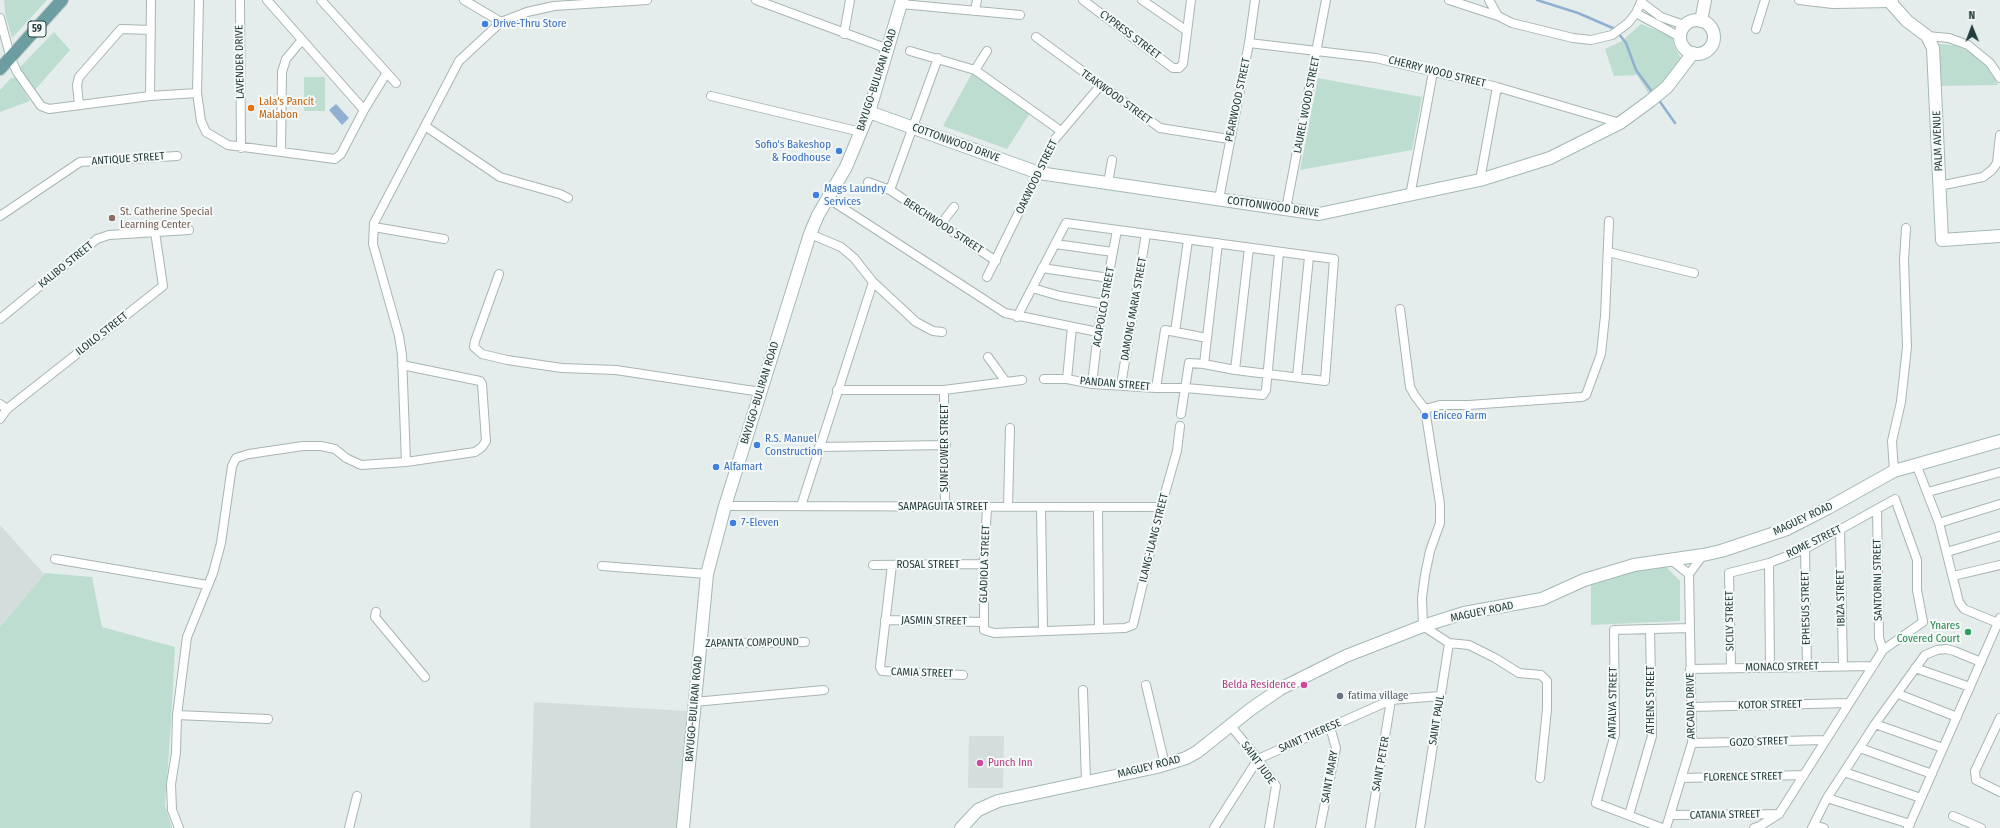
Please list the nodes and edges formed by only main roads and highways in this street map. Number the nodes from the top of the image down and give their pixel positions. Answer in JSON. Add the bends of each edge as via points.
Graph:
{"nodes":[{"id":1,"x":62,"y":0,"type":"edge"},
{"id":2,"x":0,"y":69,"type":"edge"}],
"edges":[{"from":1,"to":2,"type":"main road","number":"59"}]}
